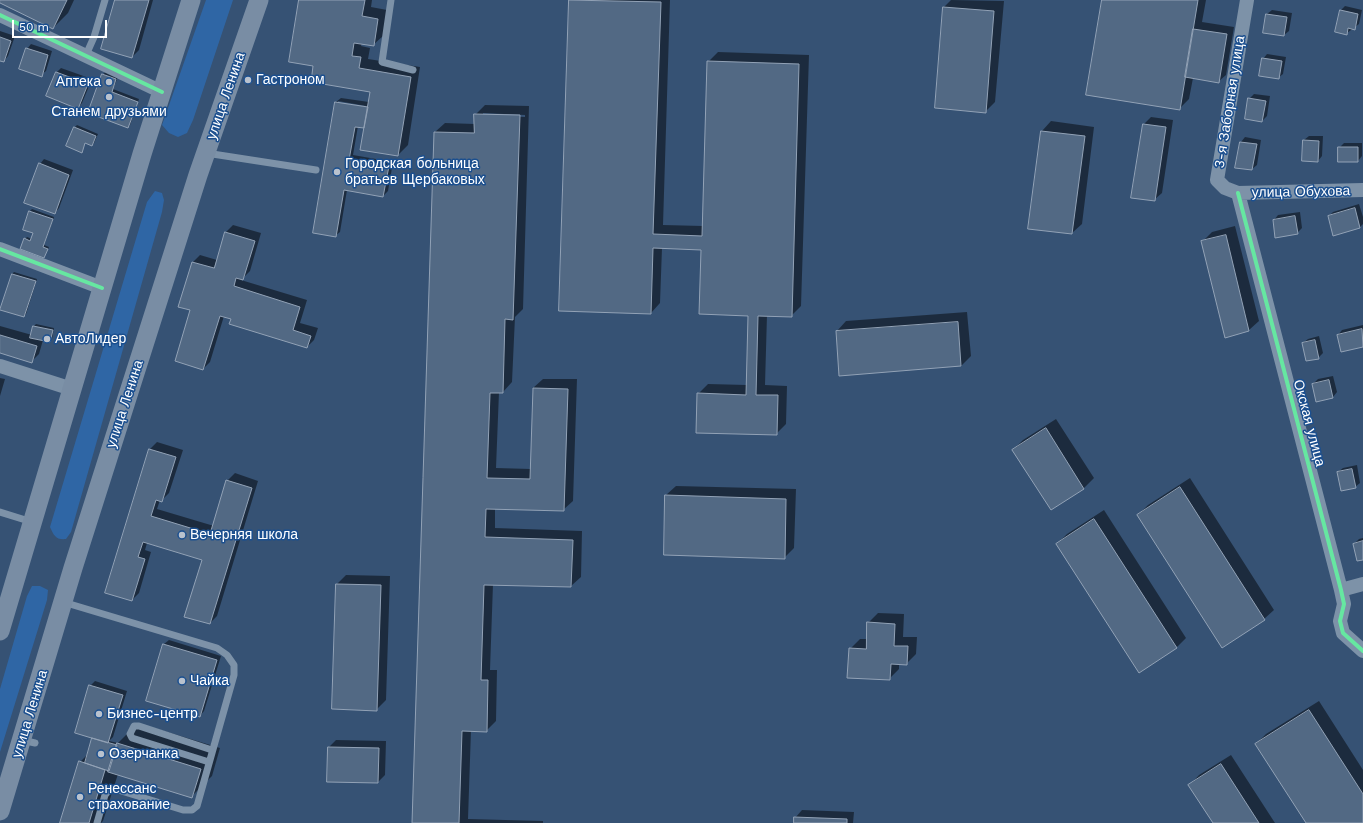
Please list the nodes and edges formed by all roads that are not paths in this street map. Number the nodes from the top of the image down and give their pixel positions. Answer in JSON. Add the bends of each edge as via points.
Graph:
{"nodes":[{"id":1,"x":105,"y":0,"type":"edge"},
{"id":2,"x":191,"y":0,"type":"edge"},
{"id":3,"x":259,"y":0,"type":"edge"},
{"id":4,"x":391,"y":0,"type":"edge"},
{"id":5,"x":1247,"y":0,"type":"edge"},
{"id":6,"x":0,"y":15,"type":"edge"},
{"id":7,"x":86,"y":55,"type":"junction"},
{"id":8,"x":413,"y":70,"type":"dead end"},
{"id":9,"x":162,"y":92,"type":"junction"},
{"id":10,"x":206,"y":153,"type":"junction"},
{"id":11,"x":316,"y":170,"type":"dead end"},
{"id":12,"x":1363,"y":190,"type":"edge"},
{"id":13,"x":1238,"y":193,"type":"junction"},
{"id":14,"x":0,"y":249,"type":"edge"},
{"id":15,"x":102,"y":288,"type":"junction"},
{"id":16,"x":0,"y":366,"type":"edge"},
{"id":17,"x":72,"y":389,"type":"junction"},
{"id":18,"x":0,"y":512,"type":"edge"},
{"id":19,"x":32,"y":522,"type":"junction"},
{"id":20,"x":1363,"y":584,"type":"edge"},
{"id":21,"x":1341,"y":590,"type":"junction"},
{"id":22,"x":63,"y":602,"type":"junction"},
{"id":23,"x":0,"y":631,"type":"edge"},
{"id":24,"x":1363,"y":651,"type":"edge"},
{"id":25,"x":212,"y":750,"type":"junction"},
{"id":26,"x":209,"y":762,"type":"junction"},
{"id":27,"x":0,"y":811,"type":"edge"},
{"id":28,"x":97,"y":823,"type":"edge"}],
"edges":[{"from":1,"to":7,"type":"lane"},
{"from":2,"to":9,"type":"main road"},
{"from":3,"to":10,"type":"main road","name":"улица Ленина"},
{"from":4,"to":8,"type":"lane","via":[[382,62]]},
{"from":5,"to":13,"type":"street","name":"3-я Заборная улица","via":[[1217,180],[1225,188]]},
{"from":6,"to":7,"type":"street"},
{"from":7,"to":9,"type":"street"},
{"from":9,"to":15,"type":"main road"},
{"from":10,"to":11,"type":"lane"},
{"from":10,"to":22,"type":"main road","name":"улица Ленина"},
{"from":12,"to":13,"type":"street","name":"улица Обухова"},
{"from":13,"to":21,"type":"street","name":"Окская улица"},
{"from":14,"to":15,"type":"street"},
{"from":15,"to":17,"type":"main road"},
{"from":16,"to":17,"type":"street"},
{"from":17,"to":19,"type":"main road"},
{"from":18,"to":19,"type":"lane"},
{"from":19,"to":23,"type":"main road"},
{"from":20,"to":21,"type":"street"},
{"from":21,"to":24,"type":"street","name":"Окская улица","via":[[1344,604],[1340,621],[1343,633]]},
{"from":22,"to":25,"type":"lane","via":[[217,648],[227,655],[234,665],[234,675]]},
{"from":22,"to":27,"type":"main road","name":"улица Ленина","via":[[28,742]]},
{"from":25,"to":26,"type":"lane"},
{"from":25,"to":26,"type":"lane","via":[[138,726],[134,726],[130,734],[132,738]]},
{"from":26,"to":28,"type":"lane","via":[[197,806],[192,810],[183,810],[110,789],[105,795]]}]}
